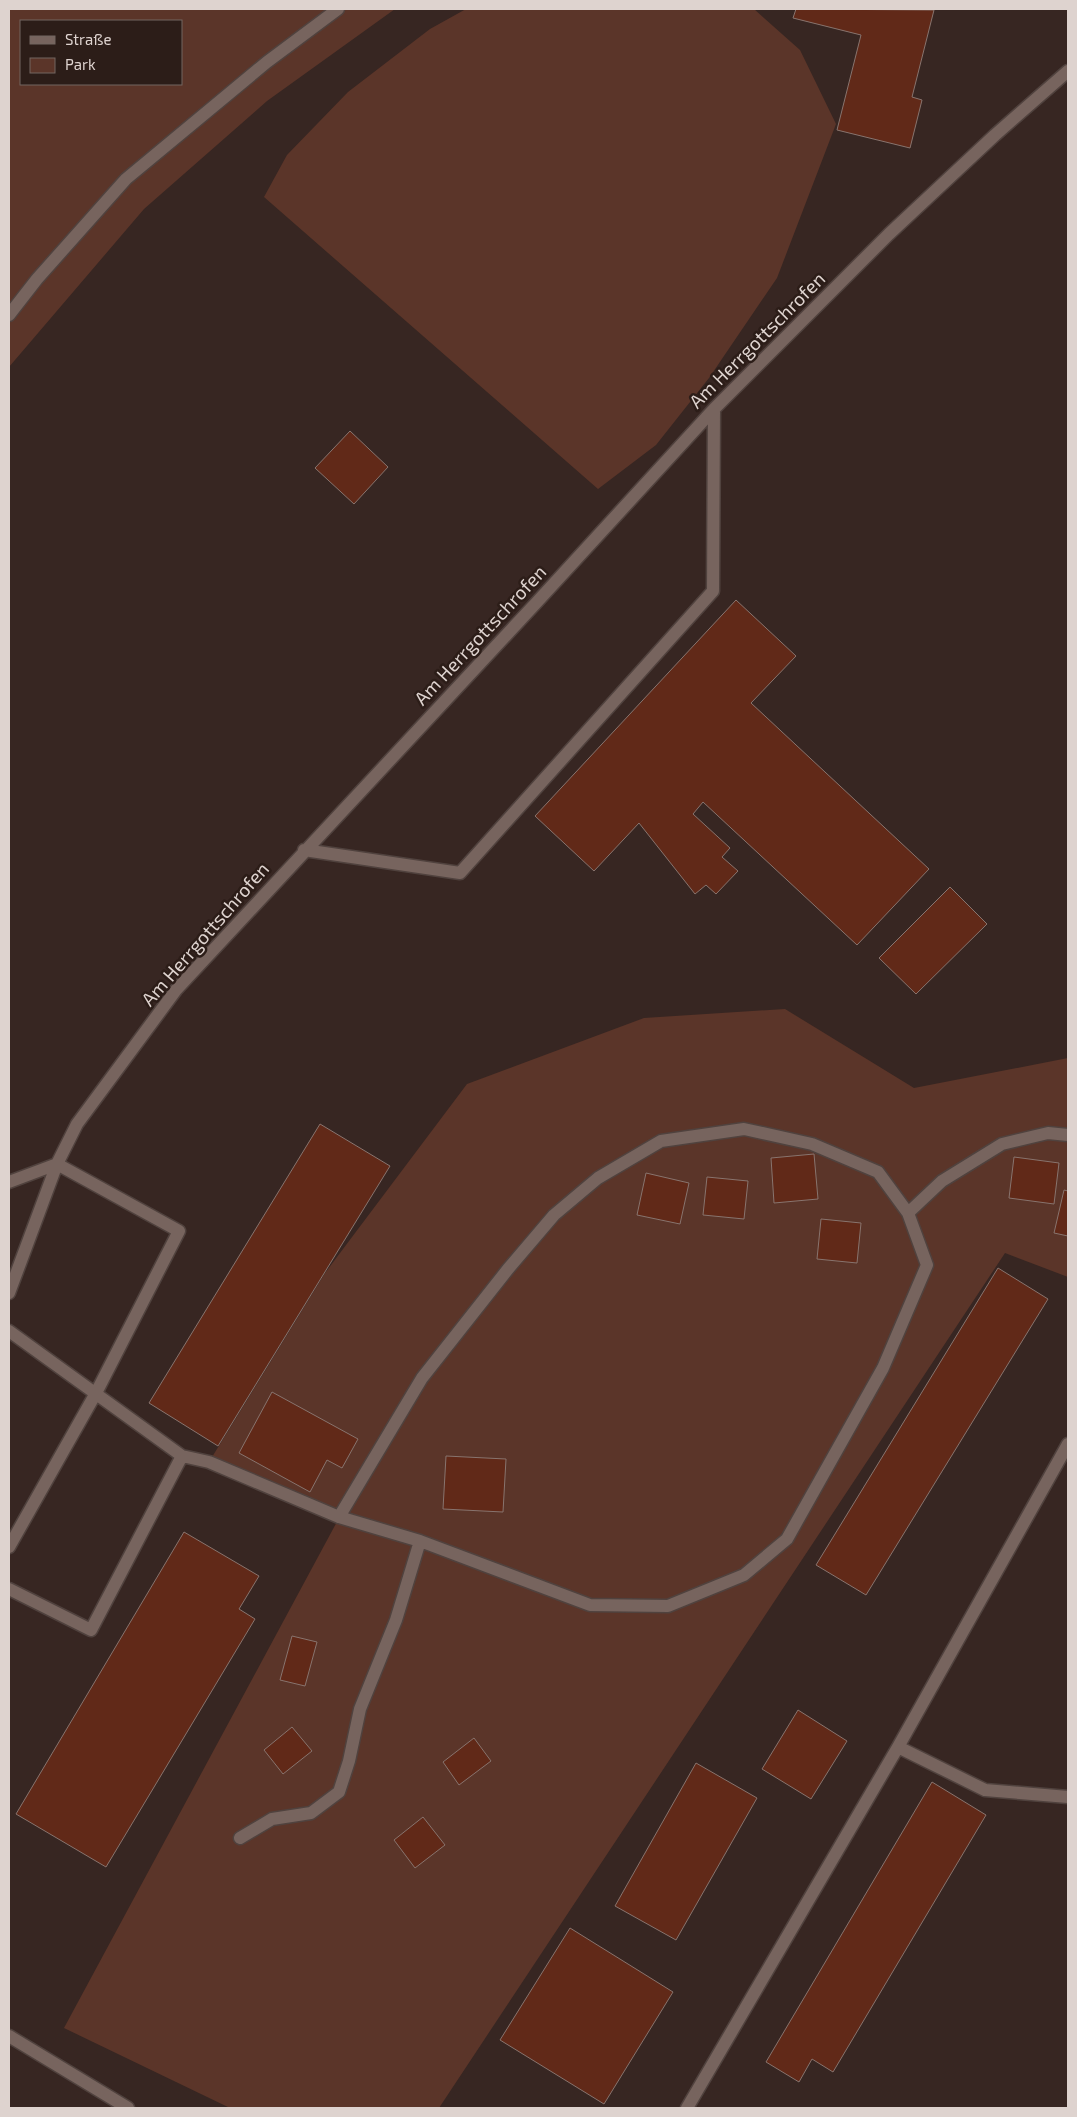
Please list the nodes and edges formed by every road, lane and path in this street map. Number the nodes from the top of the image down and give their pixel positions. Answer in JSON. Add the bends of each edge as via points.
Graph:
{"nodes":[{"id":1,"x":338,"y":9,"type":"edge"},
{"id":2,"x":1068,"y":71,"type":"edge"},
{"id":3,"x":9,"y":315,"type":"edge"},
{"id":4,"x":714,"y":409,"type":"junction"},
{"id":5,"x":304,"y":850,"type":"junction"},
{"id":6,"x":1068,"y":1135,"type":"edge"},
{"id":7,"x":57,"y":1164,"type":"junction"},
{"id":8,"x":9,"y":1182,"type":"edge"},
{"id":9,"x":908,"y":1213,"type":"junction"},
{"id":10,"x":9,"y":1293,"type":"edge"},
{"id":11,"x":9,"y":1331,"type":"edge"},
{"id":12,"x":96,"y":1394,"type":"junction"},
{"id":13,"x":1068,"y":1444,"type":"edge"},
{"id":14,"x":182,"y":1456,"type":"junction"},
{"id":15,"x":339,"y":1517,"type":"junction"},
{"id":16,"x":420,"y":1541,"type":"junction"},
{"id":17,"x":9,"y":1547,"type":"edge"},
{"id":18,"x":9,"y":1589,"type":"edge"},
{"id":19,"x":898,"y":1747,"type":"junction"},
{"id":20,"x":1068,"y":1798,"type":"edge"},
{"id":21,"x":240,"y":1838,"type":"dead end"},
{"id":22,"x":9,"y":2036,"type":"edge"},
{"id":23,"x":128,"y":2108,"type":"edge"},
{"id":24,"x":687,"y":2108,"type":"edge"}],
"edges":[{"from":1,"to":3,"type":"lane","via":[[267,62],[126,179]]},
{"from":2,"to":4,"type":"lane","name":"Am Herrgottschrofen","via":[[889,234]]},
{"from":4,"to":5,"type":"lane","name":"Am Herrgottschrofen"},
{"from":4,"to":5,"type":"lane","via":[[713,591],[460,873]]},
{"from":5,"to":7,"type":"lane","name":"Am Herrgottschrofen","via":[[176,990],[77,1124]]},
{"from":6,"to":9,"type":"lane","via":[[1048,1133],[1002,1144],[942,1181]]},
{"from":7,"to":8,"type":"lane"},
{"from":7,"to":10,"type":"lane","name":"Am Herrgottschrofen"},
{"from":7,"to":12,"type":"lane","via":[[179,1231]]},
{"from":9,"to":15,"type":"lane","via":[[878,1172],[812,1144],[744,1129],[661,1141],[598,1178],[554,1215],[525,1248],[422,1378]]},
{"from":9,"to":16,"type":"lane","via":[[927,1265],[883,1368],[787,1539],[744,1575],[668,1606],[590,1605]]},
{"from":11,"to":12,"type":"lane"},
{"from":12,"to":14,"type":"lane"},
{"from":12,"to":17,"type":"lane"},
{"from":13,"to":19,"type":"lane"},
{"from":14,"to":15,"type":"lane","via":[[209,1462]]},
{"from":14,"to":18,"type":"lane","via":[[91,1630]]},
{"from":15,"to":16,"type":"lane"},
{"from":16,"to":21,"type":"lane","via":[[396,1620],[360,1709],[350,1761],[339,1792],[312,1813],[272,1819]]},
{"from":19,"to":20,"type":"lane","via":[[985,1790]]},
{"from":19,"to":24,"type":"lane"},
{"from":22,"to":23,"type":"lane"}]}
